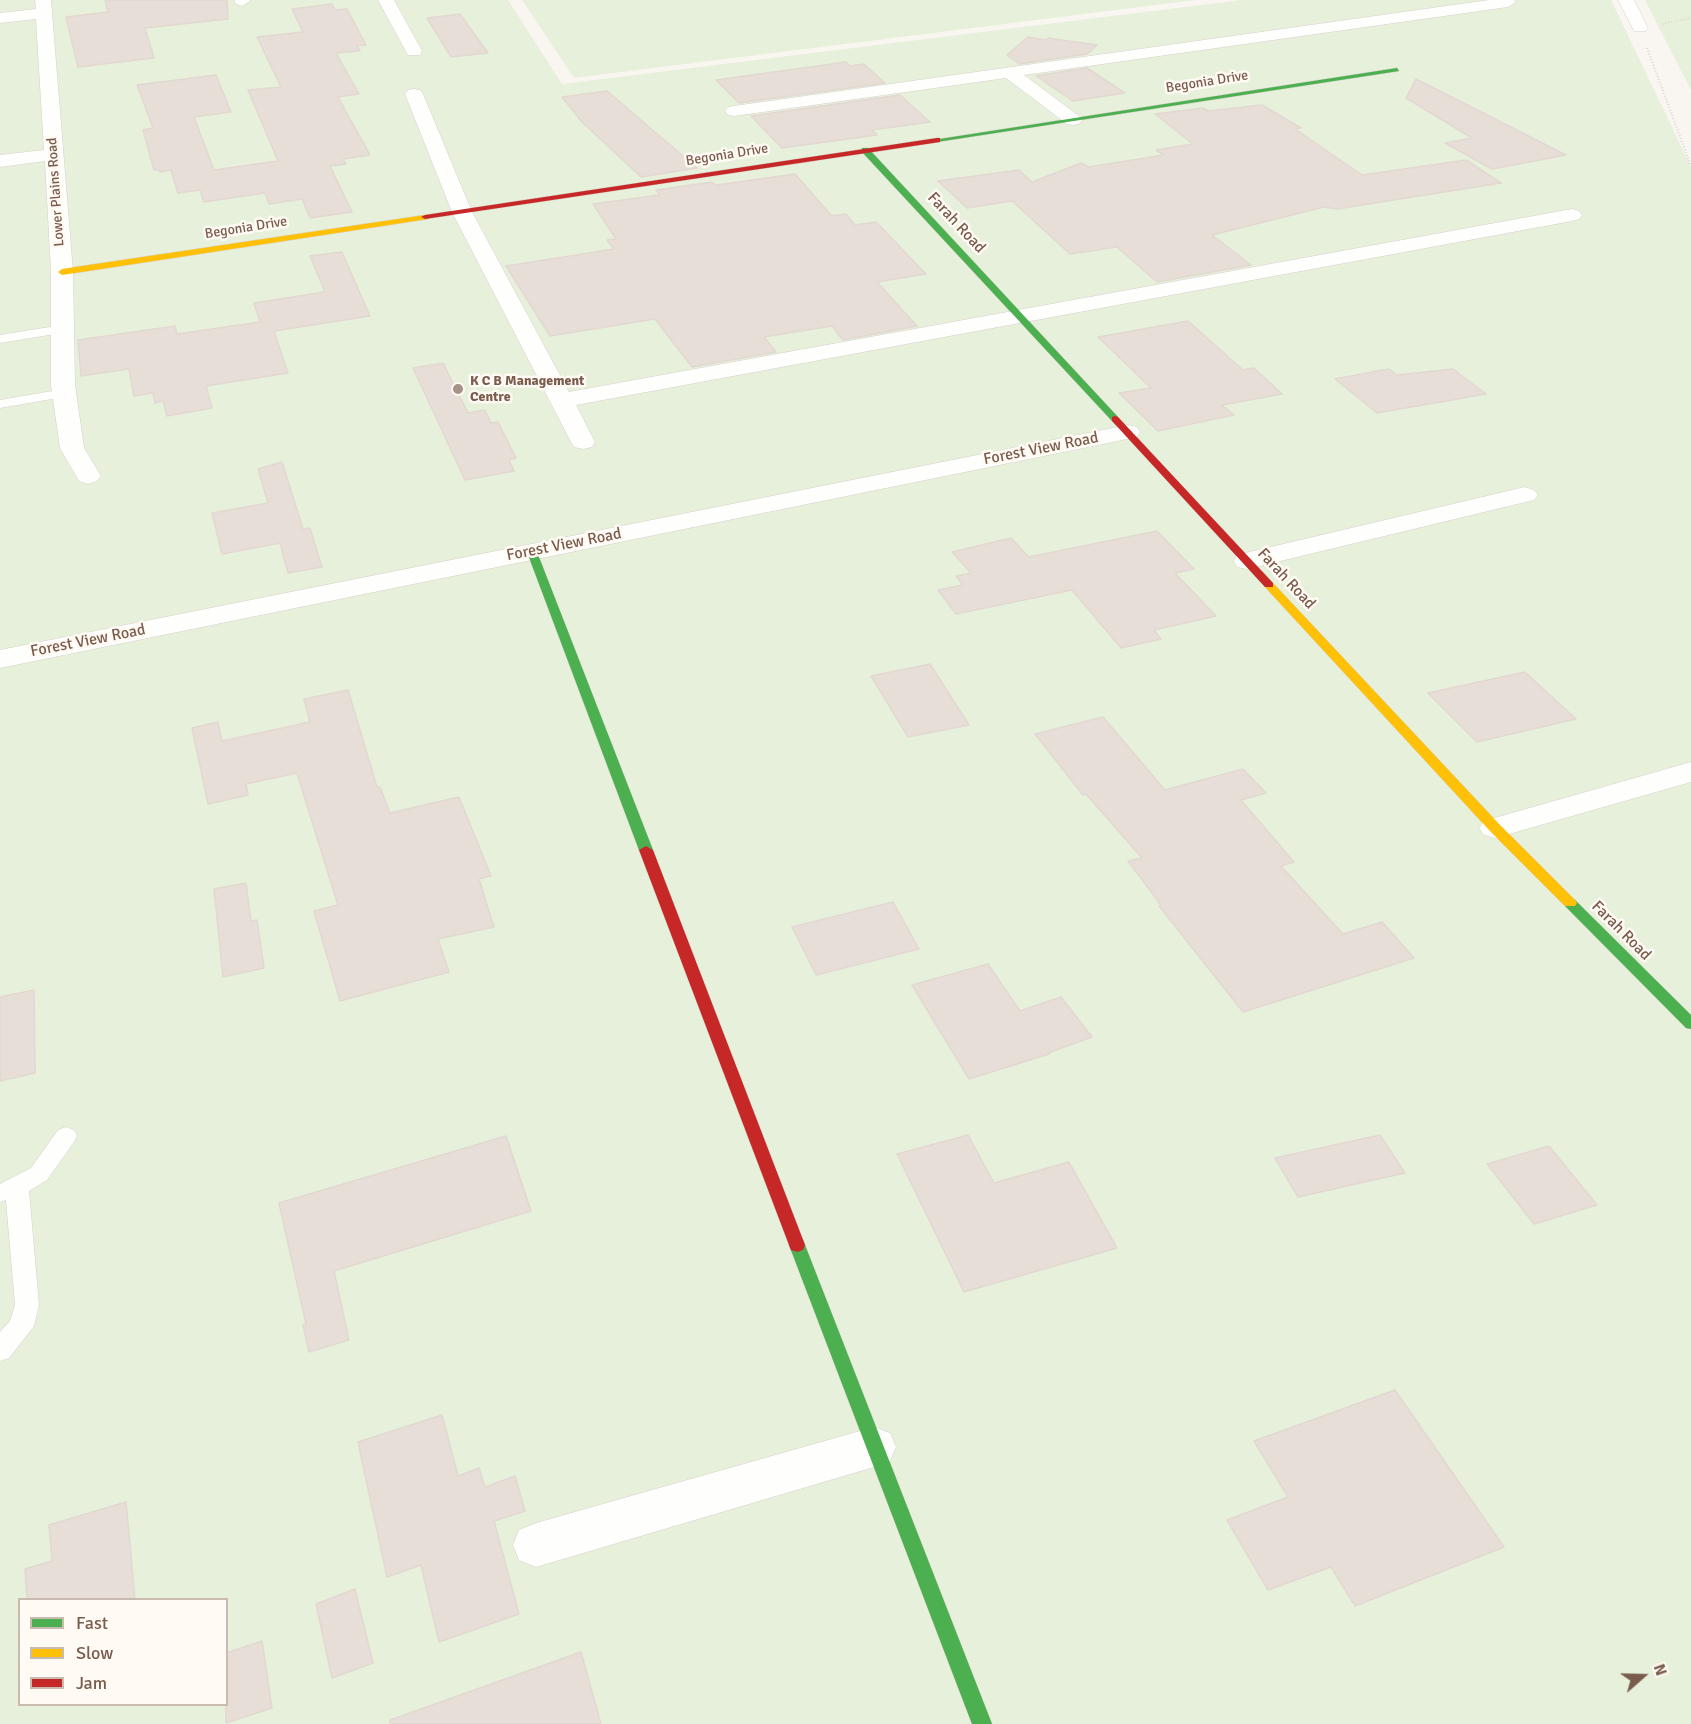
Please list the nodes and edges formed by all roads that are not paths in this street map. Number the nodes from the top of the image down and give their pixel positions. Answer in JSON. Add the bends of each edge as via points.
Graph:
{"nodes":[{"id":1,"x":386,"y":0,"type":"edge"},
{"id":2,"x":1626,"y":0,"type":"edge"},
{"id":3,"x":1508,"y":2,"type":"dead end"},
{"id":4,"x":43,"y":6,"type":"edge"},
{"id":5,"x":0,"y":18,"type":"edge"},
{"id":6,"x":1640,"y":28,"type":"road end"},
{"id":7,"x":414,"y":51,"type":"dead end"},
{"id":8,"x":1397,"y":70,"type":"dead end"},
{"id":9,"x":1009,"y":72,"type":"junction"},
{"id":10,"x":414,"y":94,"type":"dead end"},
{"id":11,"x":734,"y":111,"type":"dead end"},
{"id":12,"x":1073,"y":120,"type":"junction"},
{"id":13,"x":865,"y":150,"type":"junction"},
{"id":14,"x":54,"y":154,"type":"junction"},
{"id":15,"x":0,"y":161,"type":"edge"},
{"id":16,"x":462,"y":212,"type":"junction"},
{"id":17,"x":1572,"y":214,"type":"dead end"},
{"id":18,"x":62,"y":272,"type":"junction"},
{"id":19,"x":1020,"y":316,"type":"junction"},
{"id":20,"x":62,"y":329,"type":"junction"},
{"id":21,"x":0,"y":339,"type":"edge"},
{"id":22,"x":63,"y":389,"type":"junction"},
{"id":23,"x":560,"y":402,"type":"junction"},
{"id":24,"x":0,"y":404,"type":"edge"},
{"id":25,"x":1128,"y":432,"type":"junction"},
{"id":26,"x":583,"y":442,"type":"dead end"},
{"id":27,"x":88,"y":476,"type":"dead end"},
{"id":28,"x":1525,"y":495,"type":"dead end"},
{"id":29,"x":532,"y":552,"type":"junction"},
{"id":30,"x":1246,"y":561,"type":"junction"},
{"id":31,"x":0,"y":658,"type":"edge"},
{"id":32,"x":1691,"y":772,"type":"edge"},
{"id":33,"x":1495,"y":828,"type":"junction"},
{"id":34,"x":1691,"y":1024,"type":"edge"},
{"id":35,"x":66,"y":1136,"type":"dead end"},
{"id":36,"x":9,"y":1190,"type":"edge"},
{"id":37,"x":0,"y":1350,"type":"edge"},
{"id":38,"x":874,"y":1447,"type":"junction"},
{"id":39,"x":536,"y":1545,"type":"dead end"},
{"id":40,"x":982,"y":1724,"type":"edge"}],
"edges":[{"from":1,"to":7,"type":"street"},
{"from":2,"to":6,"type":"street"},
{"from":3,"to":9,"type":"street"},
{"from":4,"to":5,"type":"street"},
{"from":4,"to":14,"type":"street","name":"Lower Plains Road"},
{"from":8,"to":12,"type":"street","name":"Begonia Drive"},
{"from":9,"to":11,"type":"street"},
{"from":9,"to":12,"type":"street"},
{"from":10,"to":16,"type":"street"},
{"from":12,"to":13,"type":"street","name":"Begonia Drive"},
{"from":13,"to":16,"type":"street","name":"Begonia Drive"},
{"from":13,"to":19,"type":"street","name":"Farah Road"},
{"from":14,"to":15,"type":"street"},
{"from":14,"to":18,"type":"street","name":"Lower Plains Road"},
{"from":16,"to":18,"type":"street","name":"Begonia Drive"},
{"from":16,"to":23,"type":"street"},
{"from":17,"to":19,"type":"street"},
{"from":18,"to":20,"type":"street","name":"Lower Plains Road"},
{"from":19,"to":23,"type":"street"},
{"from":19,"to":25,"type":"street","name":"Farah Road"},
{"from":20,"to":21,"type":"lane"},
{"from":20,"to":22,"type":"street","name":"Lower Plains Road"},
{"from":22,"to":24,"type":"lane"},
{"from":22,"to":27,"type":"street","name":"Lower Plains Road","via":[[72,448]]},
{"from":23,"to":26,"type":"street"},
{"from":25,"to":29,"type":"street","name":"Forest View Road"},
{"from":25,"to":30,"type":"street","name":"Farah Road"},
{"from":28,"to":30,"type":"street"},
{"from":29,"to":31,"type":"street","name":"Forest View Road"},
{"from":29,"to":38,"type":"street"},
{"from":30,"to":33,"type":"street","name":"Farah Road"},
{"from":32,"to":33,"type":"street"},
{"from":33,"to":34,"type":"street","name":"Farah Road"},
{"from":35,"to":36,"type":"lane","via":[[39,1174]]},
{"from":36,"to":37,"type":"lane","via":[[27,1305],[21,1326]]},
{"from":38,"to":39,"type":"street"},
{"from":38,"to":40,"type":"street"}]}
